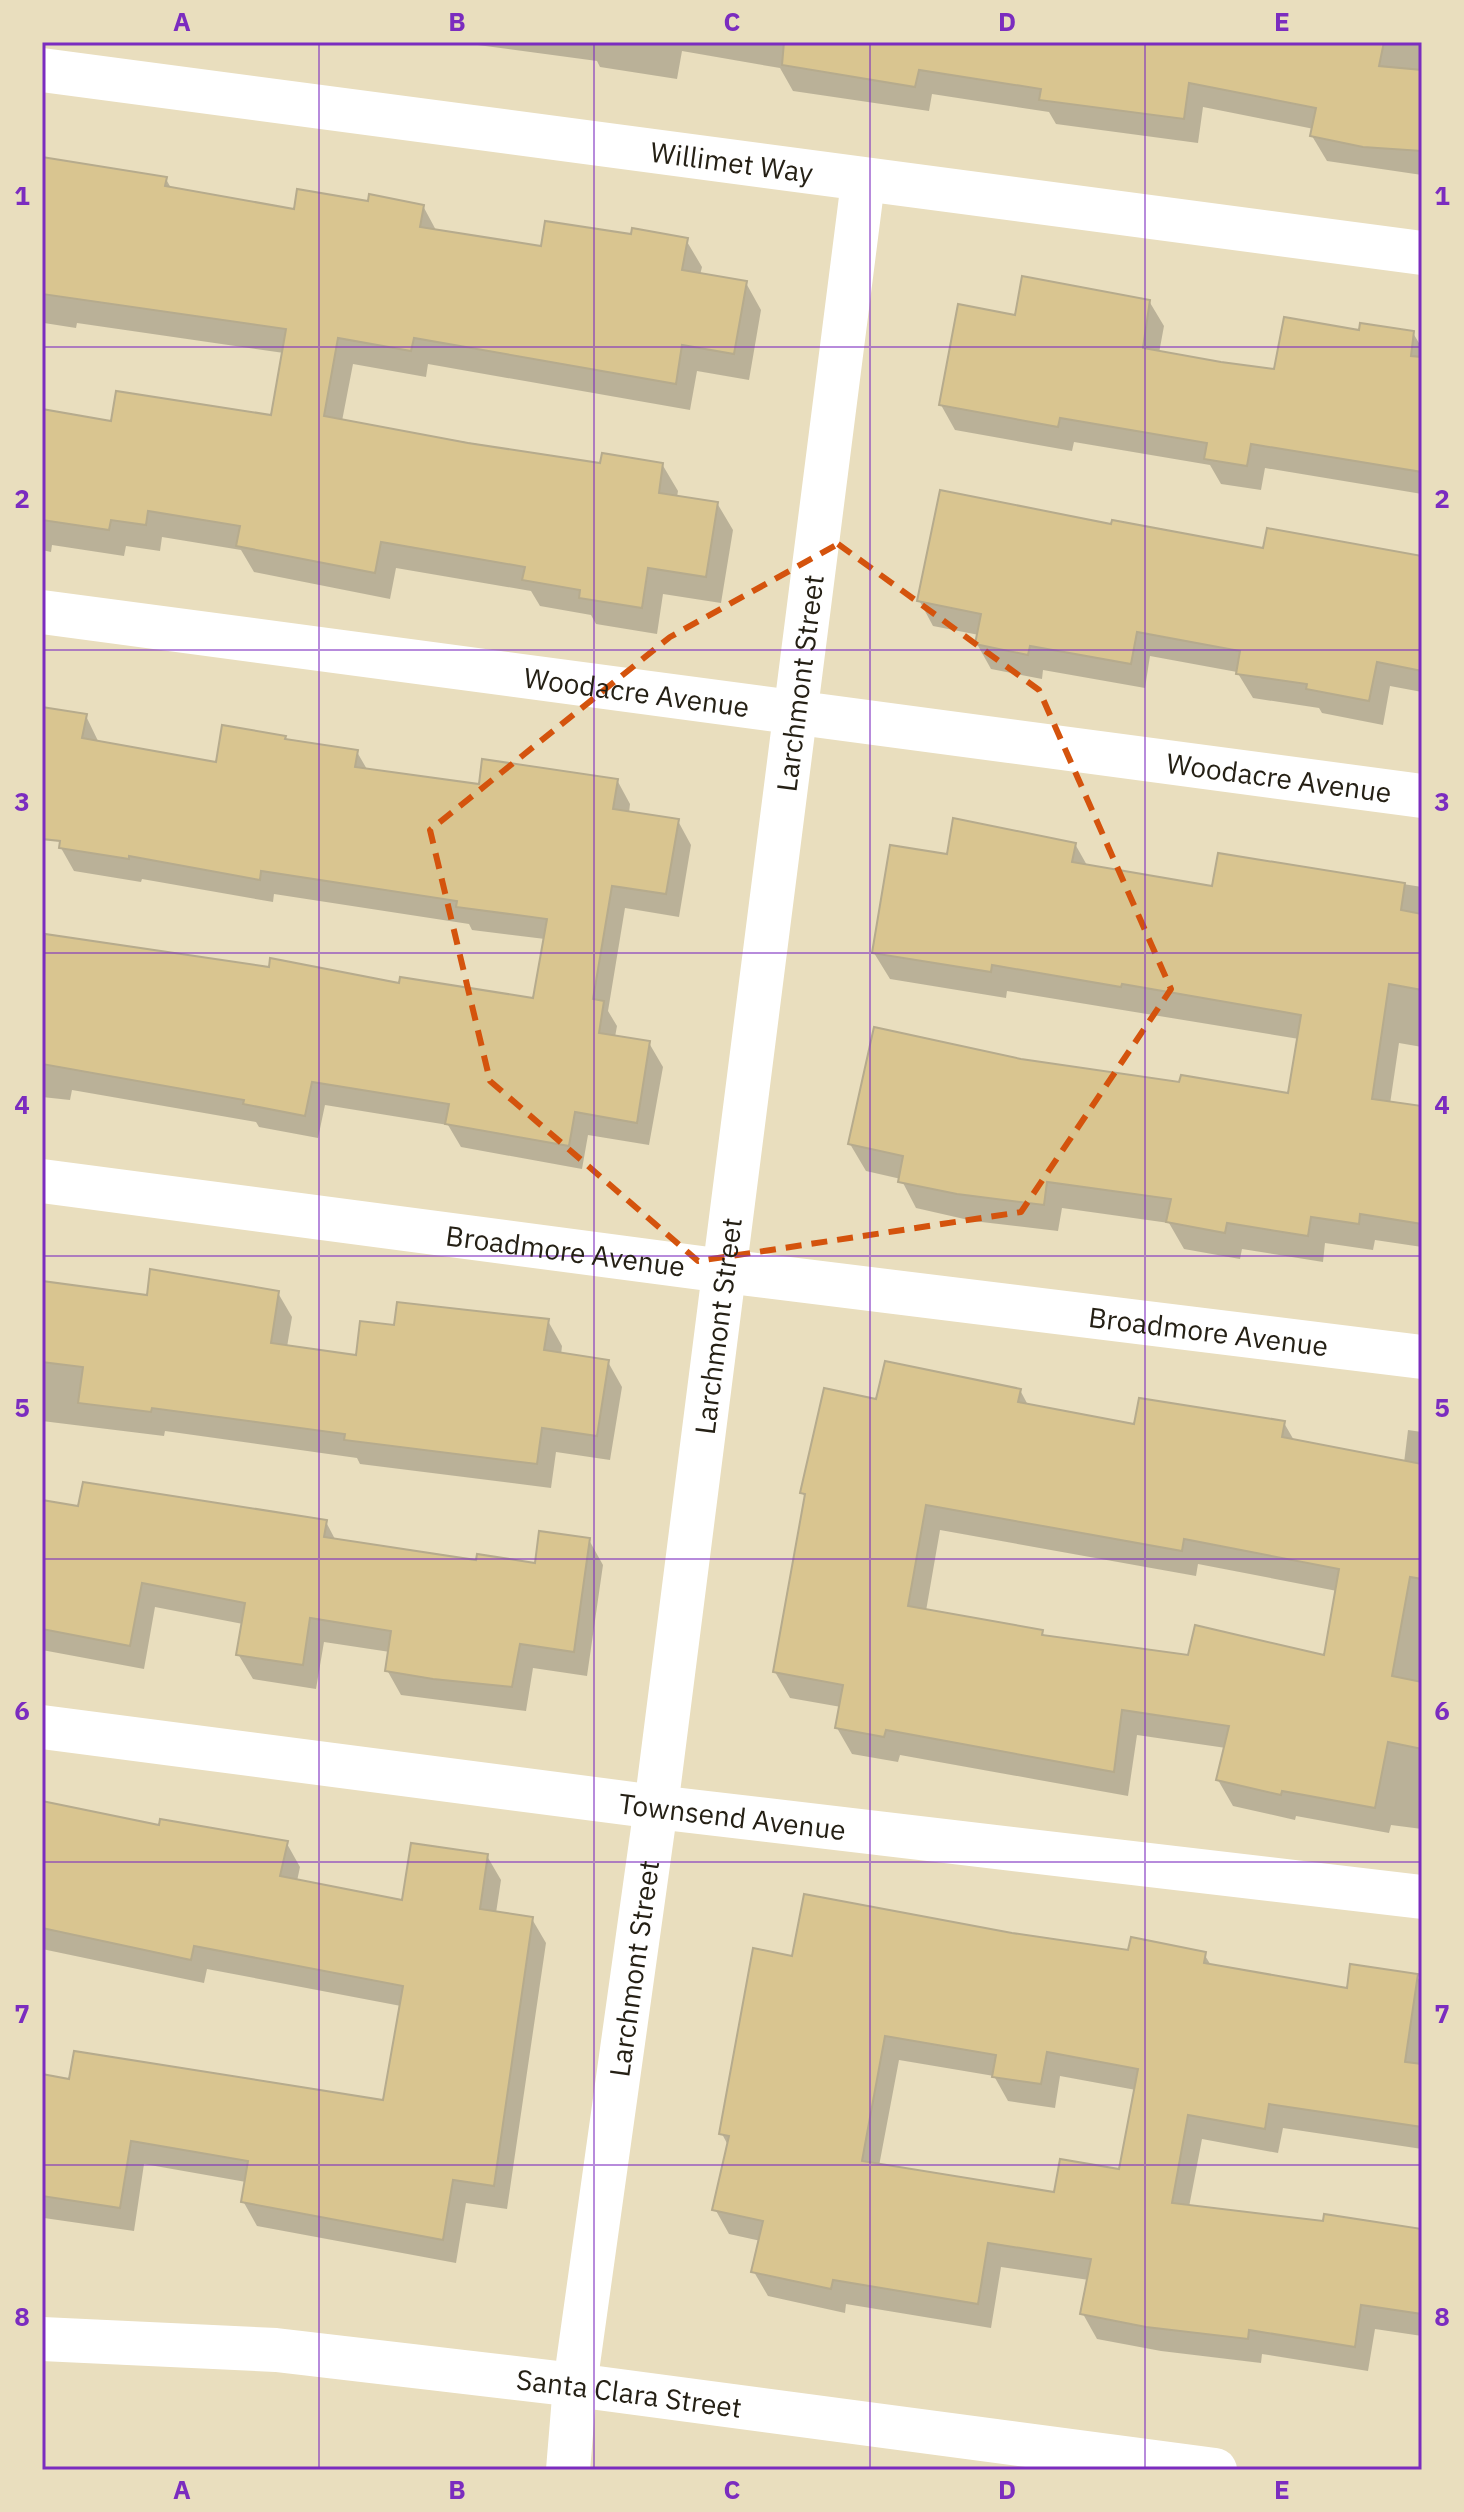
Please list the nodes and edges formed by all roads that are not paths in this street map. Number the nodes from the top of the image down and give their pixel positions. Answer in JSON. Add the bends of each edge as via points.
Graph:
{"nodes":[{"id":1,"x":42,"y":70,"type":"edge"},
{"id":2,"x":863,"y":182,"type":"junction"},
{"id":3,"x":1422,"y":253,"type":"edge"},
{"id":4,"x":42,"y":612,"type":"edge"},
{"id":5,"x":795,"y":711,"type":"junction"},
{"id":6,"x":1422,"y":796,"type":"edge"},
{"id":7,"x":42,"y":1181,"type":"edge"},
{"id":8,"x":724,"y":1271,"type":"junction"},
{"id":9,"x":1422,"y":1357,"type":"edge"},
{"id":10,"x":42,"y":1727,"type":"edge"},
{"id":11,"x":656,"y":1807,"type":"junction"},
{"id":12,"x":1422,"y":1897,"type":"edge"},
{"id":13,"x":42,"y":2339,"type":"edge"},
{"id":14,"x":575,"y":2385,"type":"junction"},
{"id":15,"x":568,"y":2470,"type":"edge"},
{"id":16,"x":1215,"y":2470,"type":"edge"}],
"edges":[{"from":1,"to":2,"type":"street","name":"Willimet Way"},
{"from":2,"to":3,"type":"street","name":"Willimet Way"},
{"from":2,"to":5,"type":"street","name":"Larchmont Street"},
{"from":4,"to":5,"type":"street","name":"Woodacre Avenue"},
{"from":5,"to":6,"type":"street","name":"Woodacre Avenue"},
{"from":5,"to":8,"type":"street","name":"Larchmont Street"},
{"from":7,"to":8,"type":"street","name":"Broadmore Avenue"},
{"from":8,"to":9,"type":"street","name":"Broadmore Avenue"},
{"from":8,"to":11,"type":"street","name":"Larchmont Street"},
{"from":10,"to":11,"type":"street","name":"Townsend Avenue"},
{"from":11,"to":12,"type":"street","name":"Townsend Avenue"},
{"from":11,"to":14,"type":"street","name":"Larchmont Street"},
{"from":13,"to":14,"type":"street","name":"Santa Clara Street","via":[[276,2350]]},
{"from":14,"to":15,"type":"street","name":"Larchmont Street"},
{"from":14,"to":16,"type":"street","name":"Santa Clara Street"}]}
